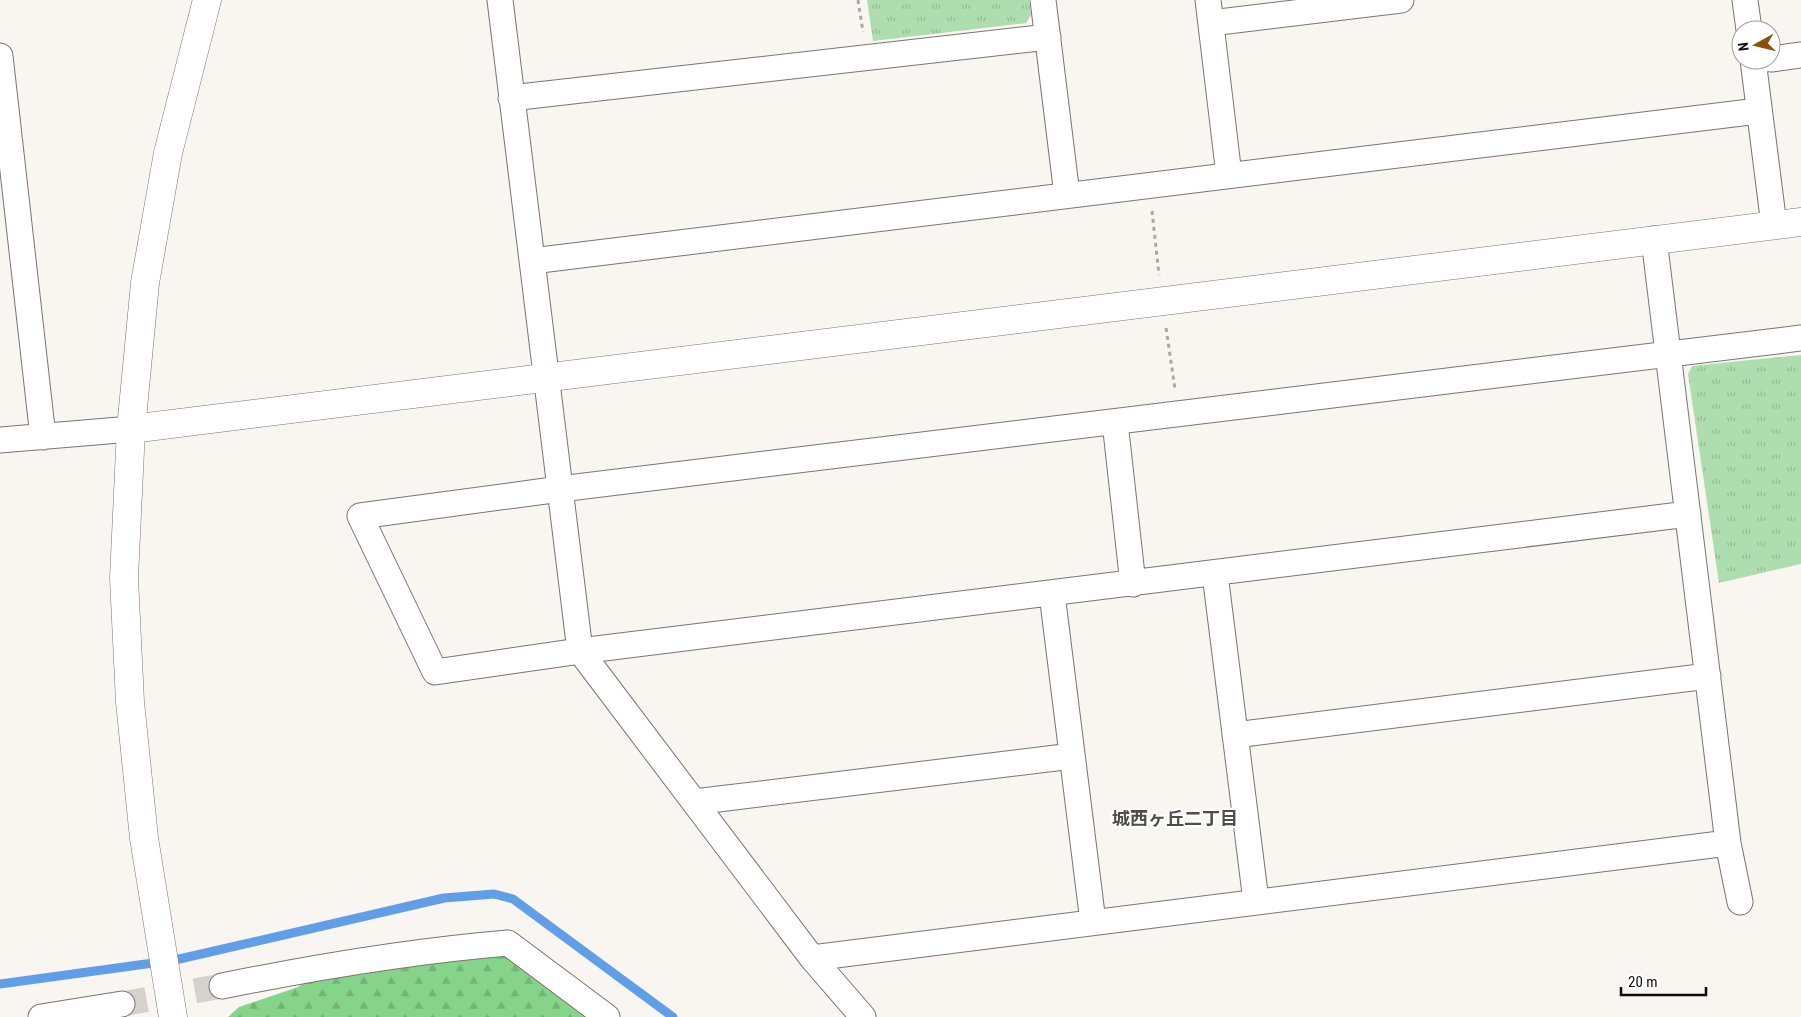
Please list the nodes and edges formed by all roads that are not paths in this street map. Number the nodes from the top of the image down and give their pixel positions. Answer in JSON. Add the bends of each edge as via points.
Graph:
{"nodes":[{"id":1,"x":207,"y":0,"type":"edge"},
{"id":2,"x":500,"y":0,"type":"edge"},
{"id":3,"x":1043,"y":0,"type":"edge"},
{"id":4,"x":1401,"y":0,"type":"edge"},
{"id":5,"x":1745,"y":0,"type":"edge"},
{"id":6,"x":1209,"y":12,"type":"edge"},
{"id":7,"x":1748,"y":20,"type":"edge"},
{"id":8,"x":1048,"y":36,"type":"junction"},
{"id":9,"x":1801,"y":55,"type":"edge"},
{"id":10,"x":0,"y":56,"type":"edge"},
{"id":11,"x":1781,"y":57,"type":"edge"},
{"id":12,"x":1760,"y":70,"type":"edge"},
{"id":13,"x":511,"y":98,"type":"junction"},
{"id":14,"x":1758,"y":111,"type":"junction"},
{"id":15,"x":1229,"y":175,"type":"junction"},
{"id":16,"x":1067,"y":195,"type":"junction"},
{"id":17,"x":1801,"y":222,"type":"edge"},
{"id":18,"x":1774,"y":225,"type":"junction"},
{"id":19,"x":1654,"y":239,"type":"junction"},
{"id":20,"x":532,"y":261,"type":"junction"},
{"id":21,"x":1801,"y":338,"type":"edge"},
{"id":22,"x":1668,"y":355,"type":"junction"},
{"id":23,"x":545,"y":376,"type":"junction"},
{"id":24,"x":1115,"y":422,"type":"junction"},
{"id":25,"x":131,"y":429,"type":"junction"},
{"id":26,"x":43,"y":437,"type":"junction"},
{"id":27,"x":0,"y":440,"type":"edge"},
{"id":28,"x":560,"y":489,"type":"junction"},
{"id":29,"x":1688,"y":514,"type":"junction"},
{"id":30,"x":1215,"y":574,"type":"junction"},
{"id":31,"x":1133,"y":584,"type":"junction"},
{"id":32,"x":1052,"y":594,"type":"junction"},
{"id":33,"x":580,"y":651,"type":"junction"},
{"id":34,"x":1708,"y":676,"type":"junction"},
{"id":35,"x":1235,"y":735,"type":"junction"},
{"id":36,"x":1072,"y":756,"type":"junction"},
{"id":37,"x":694,"y":802,"type":"junction"},
{"id":38,"x":1728,"y":843,"type":"junction"},
{"id":39,"x":1256,"y":901,"type":"junction"},
{"id":40,"x":1740,"y":902,"type":"dead end"},
{"id":41,"x":1093,"y":922,"type":"junction"},
{"id":42,"x":812,"y":958,"type":"junction"},
{"id":43,"x":222,"y":986,"type":"tunnel mouth"},
{"id":44,"x":122,"y":1004,"type":"tunnel mouth"},
{"id":45,"x":41,"y":1017,"type":"edge"},
{"id":46,"x":172,"y":1017,"type":"edge"},
{"id":47,"x":607,"y":1017,"type":"edge"},
{"id":48,"x":862,"y":1017,"type":"edge"}],
"edges":[{"from":1,"to":25,"type":"street","via":[[168,153],[145,283]]},
{"from":2,"to":13,"type":"street"},
{"from":3,"to":8,"type":"street"},
{"from":4,"to":6,"type":"street"},
{"from":5,"to":7,"type":"street"},
{"from":6,"to":15,"type":"street"},
{"from":8,"to":13,"type":"street"},
{"from":8,"to":16,"type":"street"},
{"from":9,"to":11,"type":"street"},
{"from":10,"to":26,"type":"street"},
{"from":12,"to":14,"type":"street"},
{"from":13,"to":20,"type":"street"},
{"from":14,"to":15,"type":"street"},
{"from":14,"to":18,"type":"street"},
{"from":15,"to":16,"type":"street"},
{"from":16,"to":20,"type":"street"},
{"from":17,"to":18,"type":"street"},
{"from":18,"to":19,"type":"street"},
{"from":19,"to":22,"type":"street"},
{"from":19,"to":23,"type":"street"},
{"from":20,"to":23,"type":"street"},
{"from":21,"to":22,"type":"street"},
{"from":22,"to":24,"type":"street"},
{"from":22,"to":29,"type":"street"},
{"from":23,"to":25,"type":"street"},
{"from":23,"to":28,"type":"street"},
{"from":24,"to":28,"type":"street"},
{"from":24,"to":31,"type":"street"},
{"from":25,"to":26,"type":"street"},
{"from":25,"to":46,"type":"street","via":[[124,578],[130,702],[144,838]]},
{"from":26,"to":27,"type":"street"},
{"from":28,"to":33,"type":"street"},
{"from":28,"to":33,"type":"street","via":[[360,516],[435,672]]},
{"from":29,"to":30,"type":"street"},
{"from":29,"to":34,"type":"street"},
{"from":30,"to":31,"type":"street"},
{"from":30,"to":35,"type":"street"},
{"from":31,"to":32,"type":"street"},
{"from":32,"to":33,"type":"street"},
{"from":32,"to":36,"type":"street"},
{"from":33,"to":37,"type":"street"},
{"from":34,"to":35,"type":"street"},
{"from":34,"to":38,"type":"street"},
{"from":35,"to":39,"type":"street"},
{"from":36,"to":37,"type":"street"},
{"from":36,"to":41,"type":"street"},
{"from":37,"to":42,"type":"street"},
{"from":38,"to":39,"type":"street"},
{"from":38,"to":40,"type":"street"},
{"from":39,"to":41,"type":"street"},
{"from":41,"to":42,"type":"street"},
{"from":42,"to":48,"type":"street"},
{"from":43,"to":47,"type":"street","via":[[312,967],[508,943]]},
{"from":44,"to":45,"type":"street"}]}
